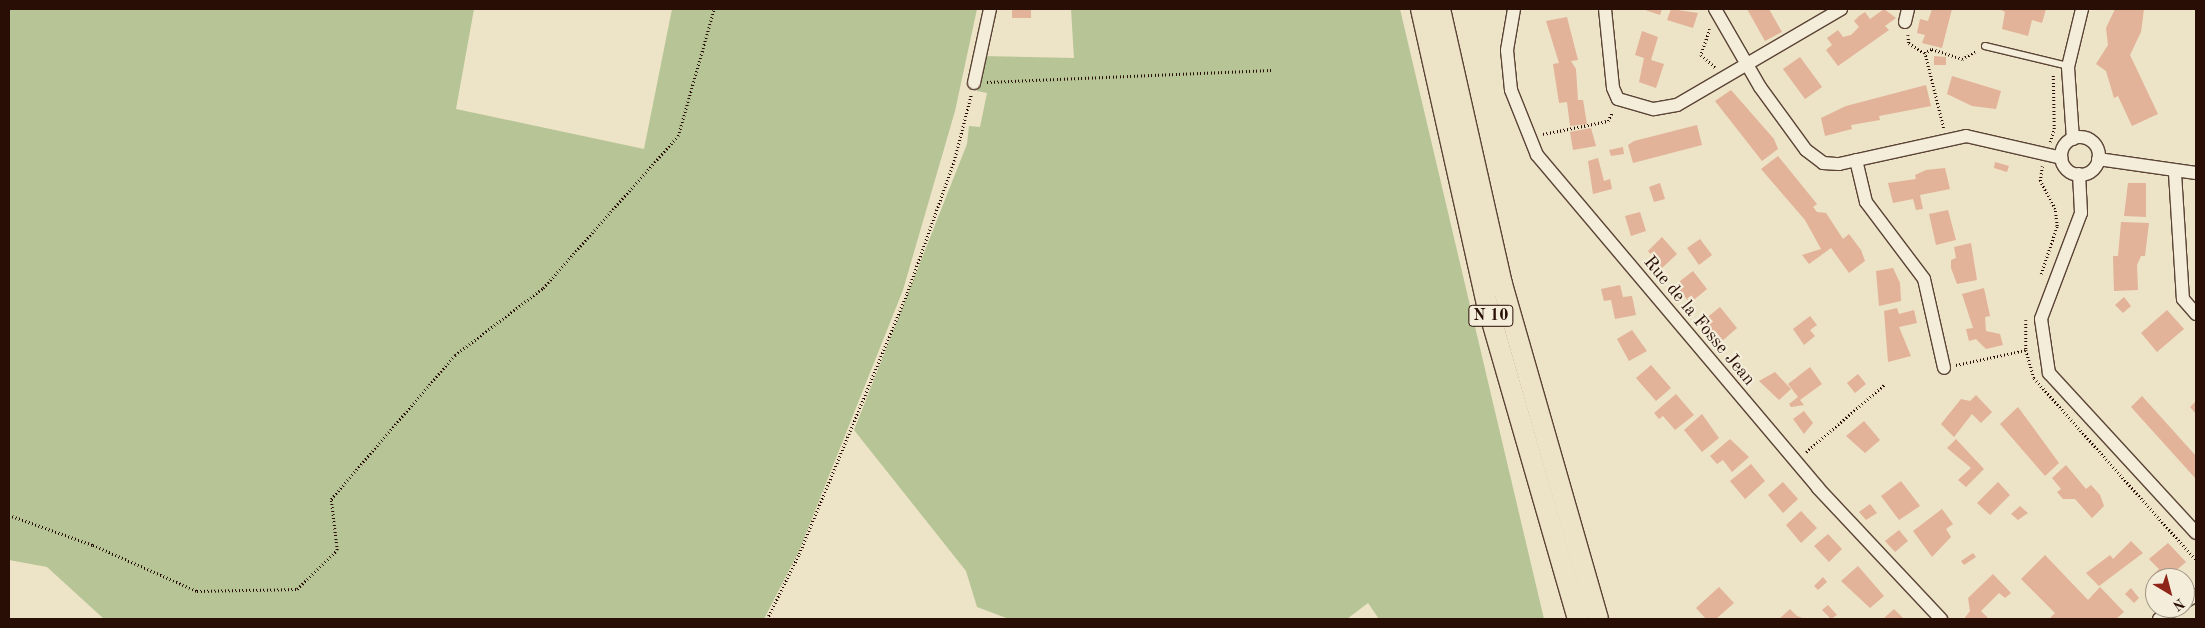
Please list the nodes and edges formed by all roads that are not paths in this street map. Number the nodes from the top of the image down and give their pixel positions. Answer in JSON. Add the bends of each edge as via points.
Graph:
{"nodes":[{"id":1,"x":990,"y":9,"type":"edge"},
{"id":2,"x":1421,"y":9,"type":"edge"},
{"id":3,"x":1440,"y":9,"type":"edge"},
{"id":4,"x":1452,"y":9,"type":"edge"},
{"id":5,"x":1514,"y":9,"type":"edge"},
{"id":6,"x":1605,"y":9,"type":"edge"},
{"id":7,"x":1841,"y":9,"type":"edge"},
{"id":8,"x":1908,"y":9,"type":"edge"},
{"id":9,"x":2082,"y":9,"type":"edge"},
{"id":10,"x":1715,"y":10,"type":"edge"},
{"id":11,"x":1905,"y":22,"type":"road end"},
{"id":12,"x":1986,"y":46,"type":"road end"},
{"id":13,"x":1748,"y":66,"type":"junction"},
{"id":14,"x":2068,"y":66,"type":"junction"},
{"id":15,"x":974,"y":83,"type":"road end"},
{"id":16,"x":1465,"y":127,"type":"junction"},
{"id":17,"x":2073,"y":138,"type":"junction"},
{"id":18,"x":2062,"y":158,"type":"junction"},
{"id":19,"x":2098,"y":159,"type":"junction"},
{"id":20,"x":1856,"y":160,"type":"junction"},
{"id":21,"x":2175,"y":173,"type":"junction"},
{"id":22,"x":2196,"y":173,"type":"edge"},
{"id":23,"x":2079,"y":174,"type":"junction"},
{"id":24,"x":2196,"y":314,"type":"edge"},
{"id":25,"x":1944,"y":368,"type":"road end"},
{"id":26,"x":2196,"y":533,"type":"edge"},
{"id":27,"x":1578,"y":619,"type":"edge"},
{"id":28,"x":1598,"y":619,"type":"edge"},
{"id":29,"x":1941,"y":619,"type":"edge"}],
"edges":[{"from":1,"to":15,"type":"street"},
{"from":2,"to":27,"type":"main road","number":"N 10","via":[[1487,304]]},
{"from":3,"to":16,"type":"main road","number":"N 10"},
{"from":4,"to":16,"type":"main road","via":[[1466,108]]},
{"from":5,"to":29,"type":"street","name":"Rue de la Fosse Jean","via":[[1508,33],[1509,75],[1527,137],[1551,175],[1795,461]]},
{"from":6,"to":13,"type":"street","via":[[1612,82],[1618,99],[1654,109],[1677,105]]},
{"from":7,"to":13,"type":"street"},
{"from":8,"to":11,"type":"street"},
{"from":9,"to":14,"type":"street"},
{"from":10,"to":13,"type":"street"},
{"from":12,"to":14,"type":"lane"},
{"from":13,"to":20,"type":"street","via":[[1814,159],[1830,164]]},
{"from":14,"to":17,"type":"street"},
{"from":16,"to":28,"type":"main road","number":"N 10","via":[[1502,284]]},
{"from":17,"to":18,"type":"street","via":[[2064,146]]},
{"from":17,"to":19,"type":"street","via":[[2094,143]]},
{"from":18,"to":20,"type":"street","via":[[1975,137],[1946,139]]},
{"from":18,"to":23,"type":"street","via":[[2068,169]]},
{"from":19,"to":21,"type":"street"},
{"from":19,"to":23,"type":"street","via":[[2089,172]]},
{"from":20,"to":25,"type":"street","via":[[1866,202],[1924,279]]},
{"from":21,"to":22,"type":"street"},
{"from":21,"to":24,"type":"street","via":[[2183,299]]},
{"from":23,"to":26,"type":"street","via":[[2081,213],[2041,319],[2049,373]]}]}
